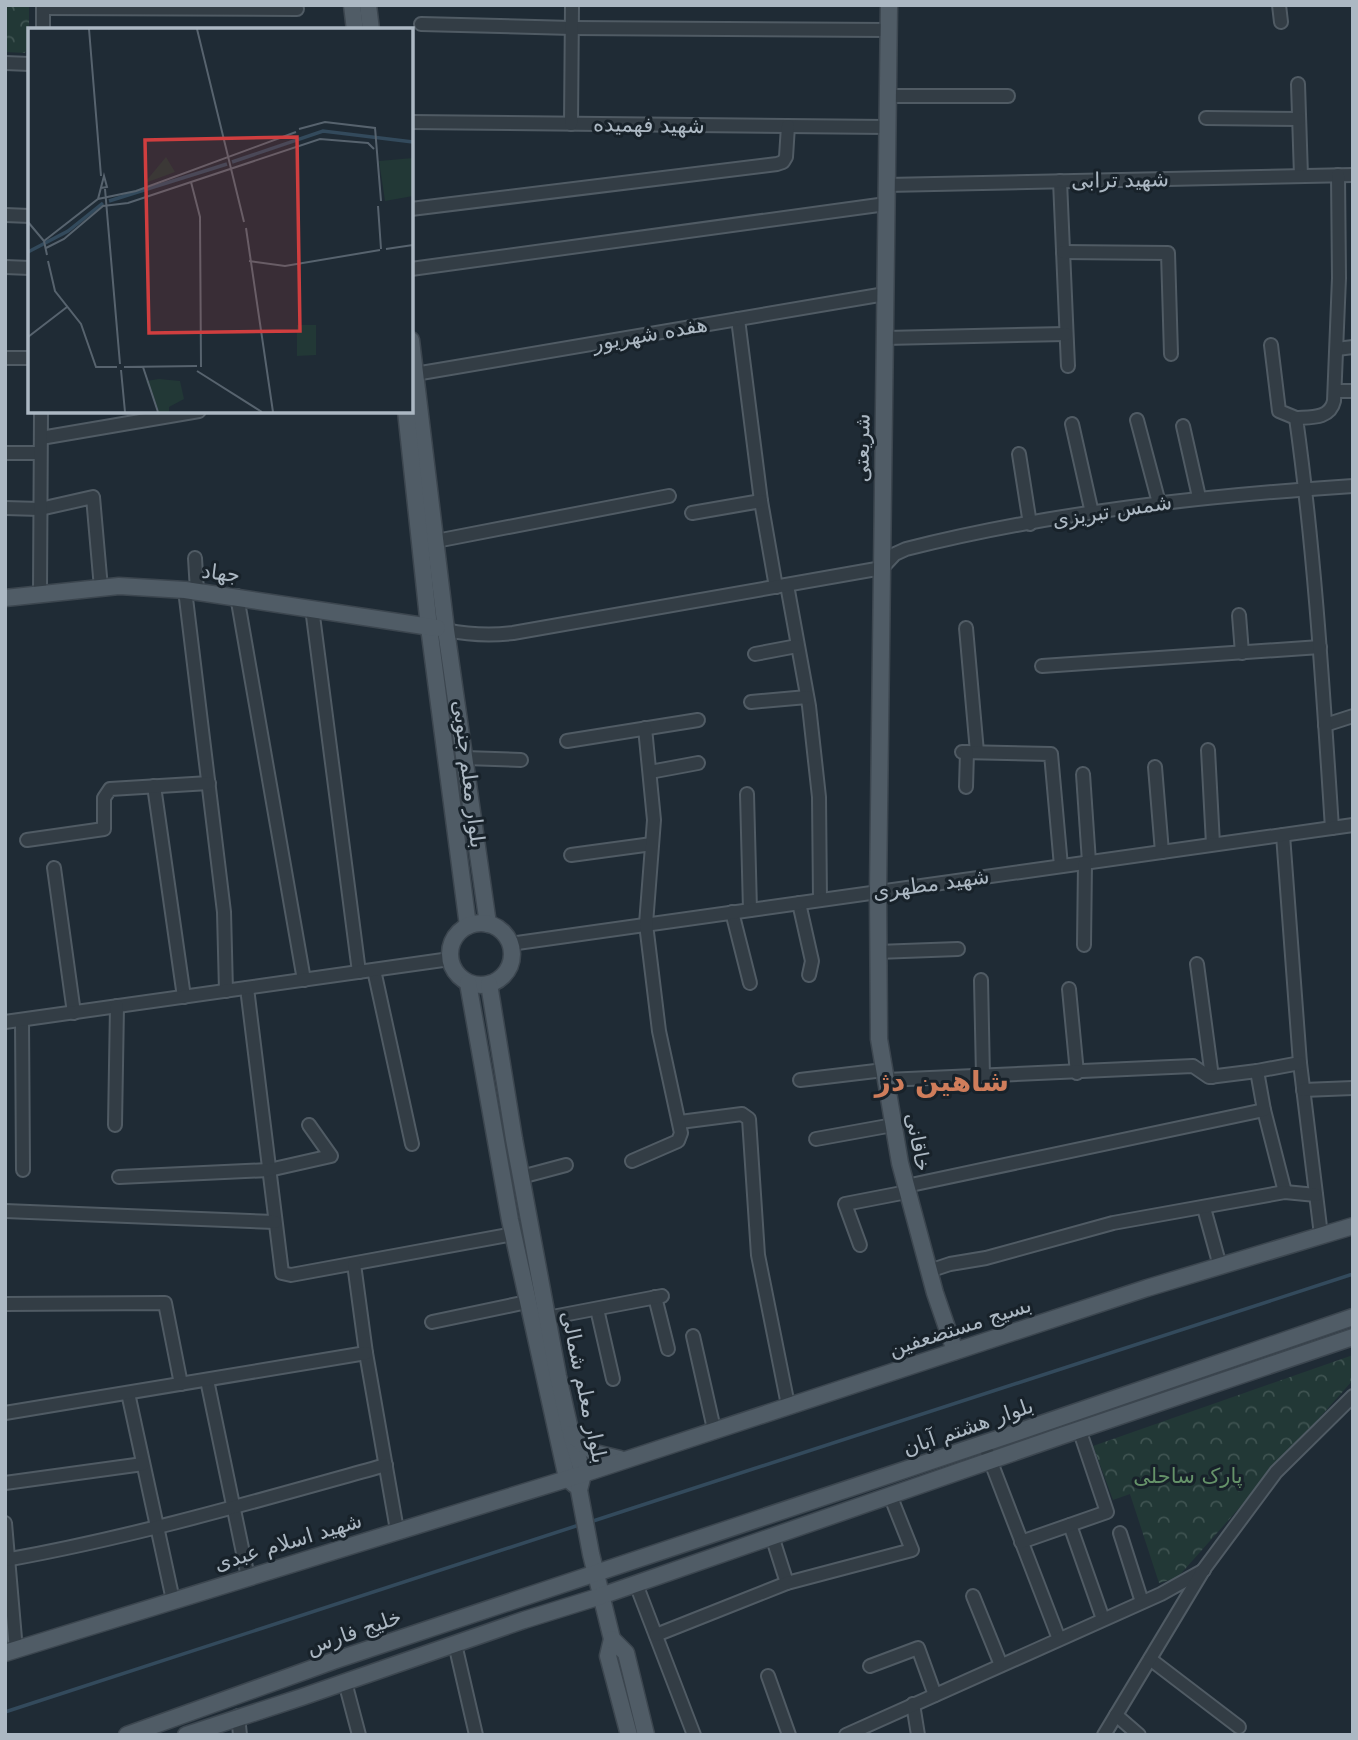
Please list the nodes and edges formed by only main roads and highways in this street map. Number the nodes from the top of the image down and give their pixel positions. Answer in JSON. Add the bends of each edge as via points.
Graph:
{"nodes":[{"id":1,"x":352,"y":5,"type":"edge"},
{"id":2,"x":368,"y":5,"type":"edge"},
{"id":3,"x":889,"y":5,"type":"edge"},
{"id":4,"x":355,"y":28,"type":"edge"},
{"id":5,"x":371,"y":28,"type":"edge"},
{"id":6,"x":413,"y":374,"type":"edge"},
{"id":7,"x":406,"y":413,"type":"edge"},
{"id":8,"x":5,"y":598,"type":"edge"},
{"id":9,"x":429,"y":627,"type":"junction"},
{"id":10,"x":446,"y":630,"type":"junction"},
{"id":11,"x":877,"y":892,"type":"joint"},
{"id":12,"x":488,"y":924,"type":"junction"},
{"id":13,"x":468,"y":926,"type":"junction"},
{"id":14,"x":468,"y":983,"type":"junction"},
{"id":15,"x":489,"y":984,"type":"junction"},
{"id":16,"x":1353,"y":1226,"type":"edge"},
{"id":17,"x":1353,"y":1317,"type":"edge"},
{"id":18,"x":1353,"y":1337,"type":"edge"},
{"id":19,"x":543,"y":1338,"type":"junction"},
{"id":20,"x":955,"y":1351,"type":"junction"},
{"id":21,"x":1181,"y":1376,"type":"junction"},
{"id":22,"x":1186,"y":1394,"type":"junction"},
{"id":23,"x":571,"y":1434,"type":"junction"},
{"id":24,"x":622,"y":1459,"type":"junction"},
{"id":25,"x":578,"y":1487,"type":"junction"},
{"id":26,"x":596,"y":1573,"type":"junction"},
{"id":27,"x":601,"y":1596,"type":"junction"},
{"id":28,"x":612,"y":1639,"type":"junction"},
{"id":29,"x":11,"y":1651,"type":"edge"},
{"id":30,"x":127,"y":1735,"type":"edge"},
{"id":31,"x":186,"y":1735,"type":"edge"},
{"id":32,"x":629,"y":1735,"type":"edge"},
{"id":33,"x":646,"y":1735,"type":"edge"}],
"edges":[{"from":1,"to":4,"type":"main road"},
{"from":2,"to":5,"type":"main road"},
{"from":3,"to":11,"type":"main road","name":"شریعتی"},
{"from":6,"to":10,"type":"main road","name":"بلوار معلم جنوبی"},
{"from":7,"to":9,"type":"main road","name":"بلوار معلم جنوبی"},
{"from":8,"to":9,"type":"main road","name":"جهاد","via":[[119,586],[191,590]]},
{"from":9,"to":10,"type":"main road"},
{"from":9,"to":13,"type":"main road","name":"بلوار معلم جنوبی"},
{"from":10,"to":12,"type":"main road","name":"بلوار معلم جنوبی"},
{"from":11,"to":20,"type":"main road","name":"خاقانی","via":[[879,1038],[893,1125],[906,1189]]},
{"from":12,"to":13,"type":"main road"},
{"from":12,"to":15,"type":"main road","via":[[505,934],[510,944],[506,973]]},
{"from":13,"to":14,"type":"main road","via":[[453,939],[450,959],[453,969]]},
{"from":14,"to":15,"type":"main road"},
{"from":14,"to":19,"type":"main road","name":"بلوار معلم شمالی","via":[[527,1302]]},
{"from":15,"to":19,"type":"main road","name":"بلوار معلم شمالی","via":[[547,1318]]},
{"from":16,"to":20,"type":"main road","name":"بسیج مستضعفین"},
{"from":17,"to":21,"type":"main road","name":"بلوار هشتم آبان"},
{"from":18,"to":22,"type":"main road","name":"بلوار هشتم آبان"},
{"from":19,"to":23,"type":"main road","name":"بلوار معلم شمالی"},
{"from":19,"to":25,"type":"main road","name":"بلوار معلم شمالی"},
{"from":20,"to":24,"type":"main road","name":"بسیج مستضعفین"},
{"from":21,"to":22,"type":"main road"},
{"from":21,"to":26,"type":"main road","name":"بلوار هشتم آبان"},
{"from":22,"to":27,"type":"main road","name":"بلوار هشتم آبان"},
{"from":23,"to":24,"type":"main road","via":[[595,1454]]},
{"from":23,"to":25,"type":"main road","name":"بلوار معلم شمالی"},
{"from":24,"to":25,"type":"main road","name":"بسیج مستضعفین"},
{"from":25,"to":26,"type":"main road"},
{"from":25,"to":29,"type":"main road","name":"شهید اسلام عبدی","via":[[397,1530]]},
{"from":26,"to":27,"type":"main road"},
{"from":26,"to":30,"type":"main road","name":"خلیج فارس"},
{"from":27,"to":28,"type":"main road"},
{"from":27,"to":31,"type":"main road"},
{"from":28,"to":32,"type":"main road","via":[[608,1656]]},
{"from":28,"to":33,"type":"main road","via":[[626,1653]]}]}
